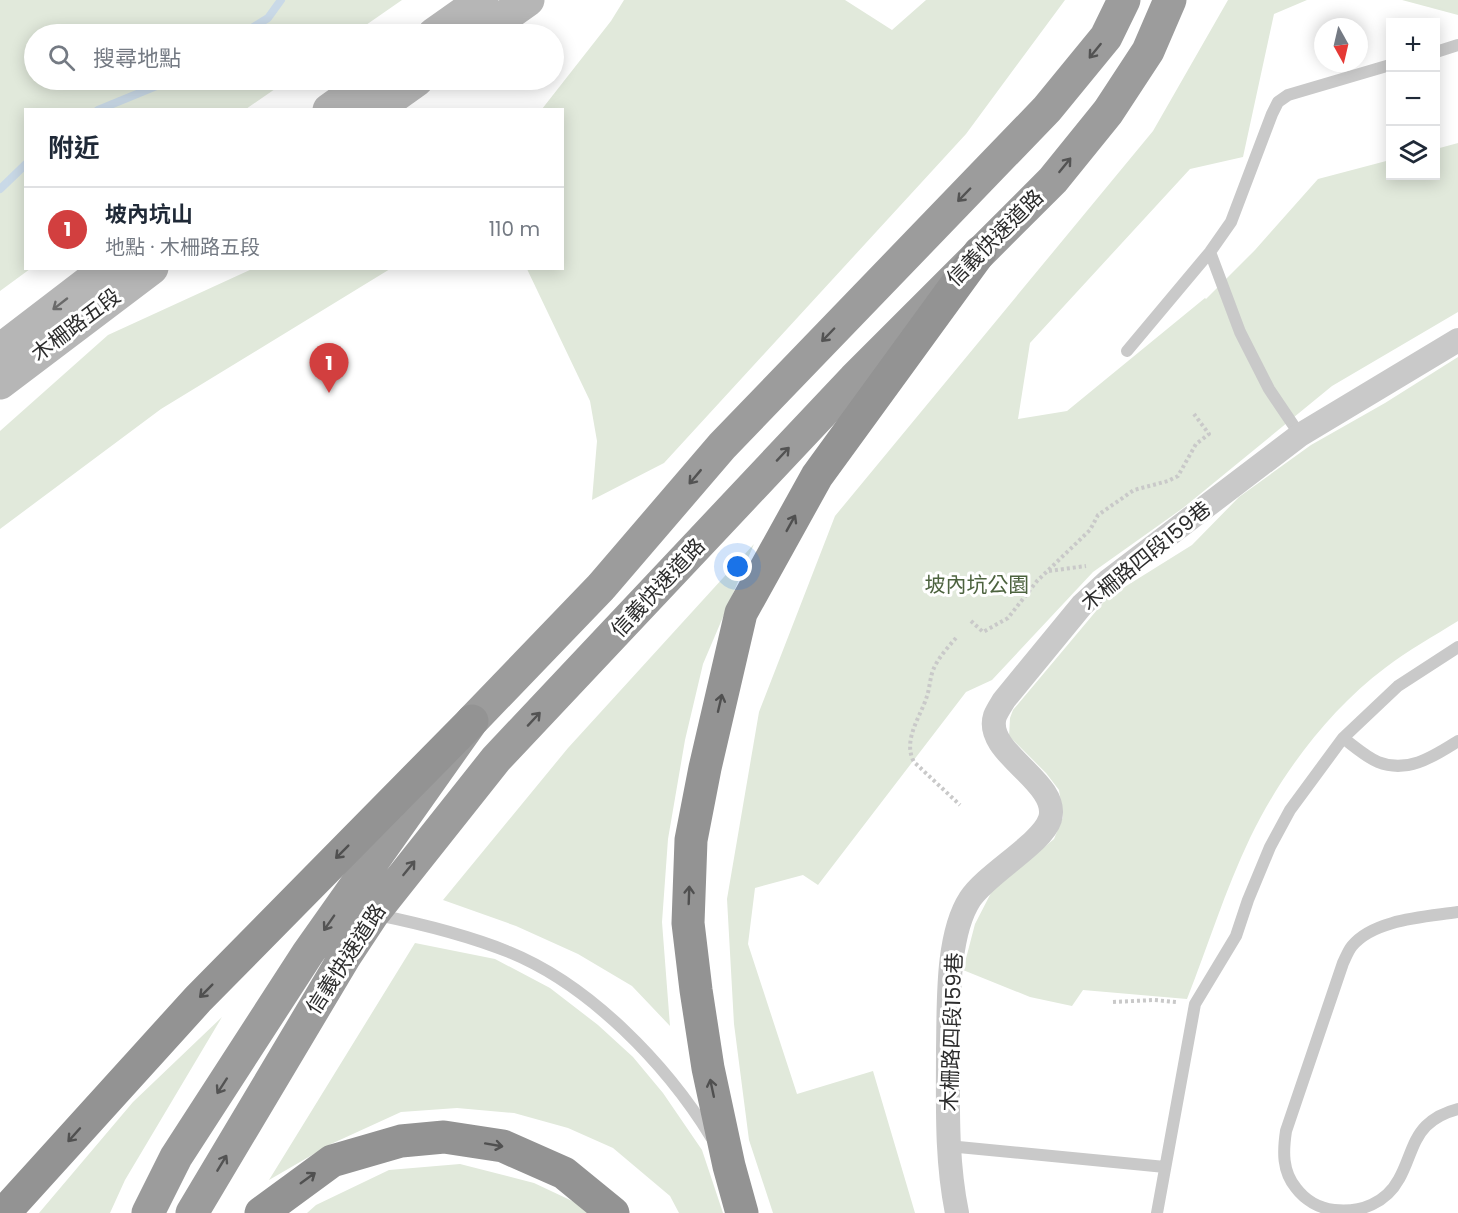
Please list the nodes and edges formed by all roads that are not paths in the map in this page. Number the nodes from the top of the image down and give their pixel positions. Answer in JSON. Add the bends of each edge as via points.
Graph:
{"nodes":[{"id":1,"x":482,"y":0,"type":"edge"},
{"id":2,"x":528,"y":0,"type":"edge"},
{"id":3,"x":1124,"y":0,"type":"edge"},
{"id":4,"x":1170,"y":0,"type":"edge"},
{"id":5,"x":448,"y":24,"type":"edge"},
{"id":6,"x":494,"y":24,"type":"edge"},
{"id":7,"x":1458,"y":45,"type":"edge"},
{"id":8,"x":1440,"y":51,"type":"edge"},
{"id":9,"x":1386,"y":66,"type":"edge"},
{"id":10,"x":357,"y":90,"type":"edge"},
{"id":11,"x":403,"y":90,"type":"edge"},
{"id":12,"x":332,"y":108,"type":"edge"},
{"id":13,"x":378,"y":108,"type":"edge"},
{"id":14,"x":980,"y":252,"type":"junction"},
{"id":15,"x":1210,"y":252,"type":"junction"},
{"id":16,"x":104,"y":270,"type":"edge"},
{"id":17,"x":149,"y":270,"type":"edge"},
{"id":18,"x":1458,"y":340,"type":"edge"},
{"id":19,"x":0,"y":350,"type":"edge"},
{"id":20,"x":1128,"y":351,"type":"dead end"},
{"id":21,"x":0,"y":383,"type":"edge"},
{"id":22,"x":1300,"y":435,"type":"junction"},
{"id":23,"x":1458,"y":647,"type":"edge"},
{"id":24,"x":472,"y":721,"type":"junction"},
{"id":25,"x":1343,"y":738,"type":"junction"},
{"id":26,"x":1458,"y":741,"type":"edge"},
{"id":27,"x":1458,"y":912,"type":"edge"},
{"id":28,"x":373,"y":914,"type":"junction"},
{"id":29,"x":1458,"y":1109,"type":"edge"},
{"id":30,"x":948,"y":1146,"type":"junction"},
{"id":31,"x":729,"y":1166,"type":"junction"},
{"id":32,"x":1165,"y":1167,"type":"junction"},
{"id":33,"x":4,"y":1213,"type":"edge"},
{"id":34,"x":148,"y":1213,"type":"edge"},
{"id":35,"x":192,"y":1213,"type":"edge"},
{"id":36,"x":261,"y":1213,"type":"edge"},
{"id":37,"x":613,"y":1213,"type":"edge"},
{"id":38,"x":742,"y":1213,"type":"edge"},
{"id":39,"x":957,"y":1213,"type":"edge"},
{"id":40,"x":1157,"y":1213,"type":"edge"}],
"edges":[{"from":1,"to":5,"type":"main road"},
{"from":2,"to":6,"type":"main road"},
{"from":3,"to":24,"type":"highway","name":"信義快速道路","one_way":true,"via":[[1106,36],[1047,110],[722,446],[601,587]]},
{"from":14,"to":4,"type":"highway","name":"信義快速道路","one_way":true,"via":[[1053,180],[1108,112],[1148,51]]},
{"from":7,"to":8,"type":"lane"},
{"from":9,"to":15,"type":"lane","via":[[1288,95],[1278,102],[1231,222]]},
{"from":10,"to":12,"type":"main road"},
{"from":11,"to":13,"type":"main road"},
{"from":28,"to":14,"type":"highway","name":"信義快速道路","one_way":true,"via":[[496,759],[854,379]]},
{"from":31,"to":14,"type":"highway","one_way":true,"via":[[708,1068],[688,923],[691,840],[741,613],[817,476]]},
{"from":15,"to":20,"type":"lane"},
{"from":15,"to":22,"type":"lane","via":[[1240,332],[1269,389]]},
{"from":16,"to":19,"type":"main road","name":"木柵路五段","one_way":true},
{"from":17,"to":21,"type":"main road","name":"木柵路五段"},
{"from":18,"to":22,"type":"street","name":"木柵路四段159巷"},
{"from":22,"to":30,"type":"street","name":"木柵路四段159巷","via":[[1091,597],[1004,700],[995,716],[997,735],[1006,752],[1050,802],[1050,819],[1042,833],[977,889],[958,926],[949,1005]]},
{"from":23,"to":25,"type":"lane","via":[[1398,686]]},
{"from":24,"to":33,"type":"highway","one_way":true,"via":[[198,999]]},
{"from":24,"to":34,"type":"highway","name":"信義快速道路","one_way":true,"via":[[308,953],[176,1157]]},
{"from":25,"to":26,"type":"lane","via":[[1378,762],[1399,766],[1423,761]]},
{"from":25,"to":32,"type":"lane","via":[[1290,810],[1266,858],[1236,936],[1195,1004]]},
{"from":27,"to":29,"type":"lane","via":[[1389,924],[1368,932],[1352,946],[1286,1131],[1286,1170],[1309,1201],[1345,1212],[1366,1209],[1385,1198],[1399,1180],[1426,1126],[1440,1115]]},
{"from":28,"to":31,"type":"lane","via":[[462,935],[510,952],[557,977],[636,1041],[699,1118]]},
{"from":35,"to":28,"type":"highway","name":"信義快速道路","one_way":true},
{"from":30,"to":32,"type":"lane"},
{"from":30,"to":39,"type":"street","name":"木柵路四段159巷"},
{"from":31,"to":38,"type":"highway"},
{"from":32,"to":40,"type":"lane"},
{"from":36,"to":37,"type":"highway","one_way":true,"via":[[332,1161],[401,1141],[444,1137],[503,1146],[564,1173]]}]}
